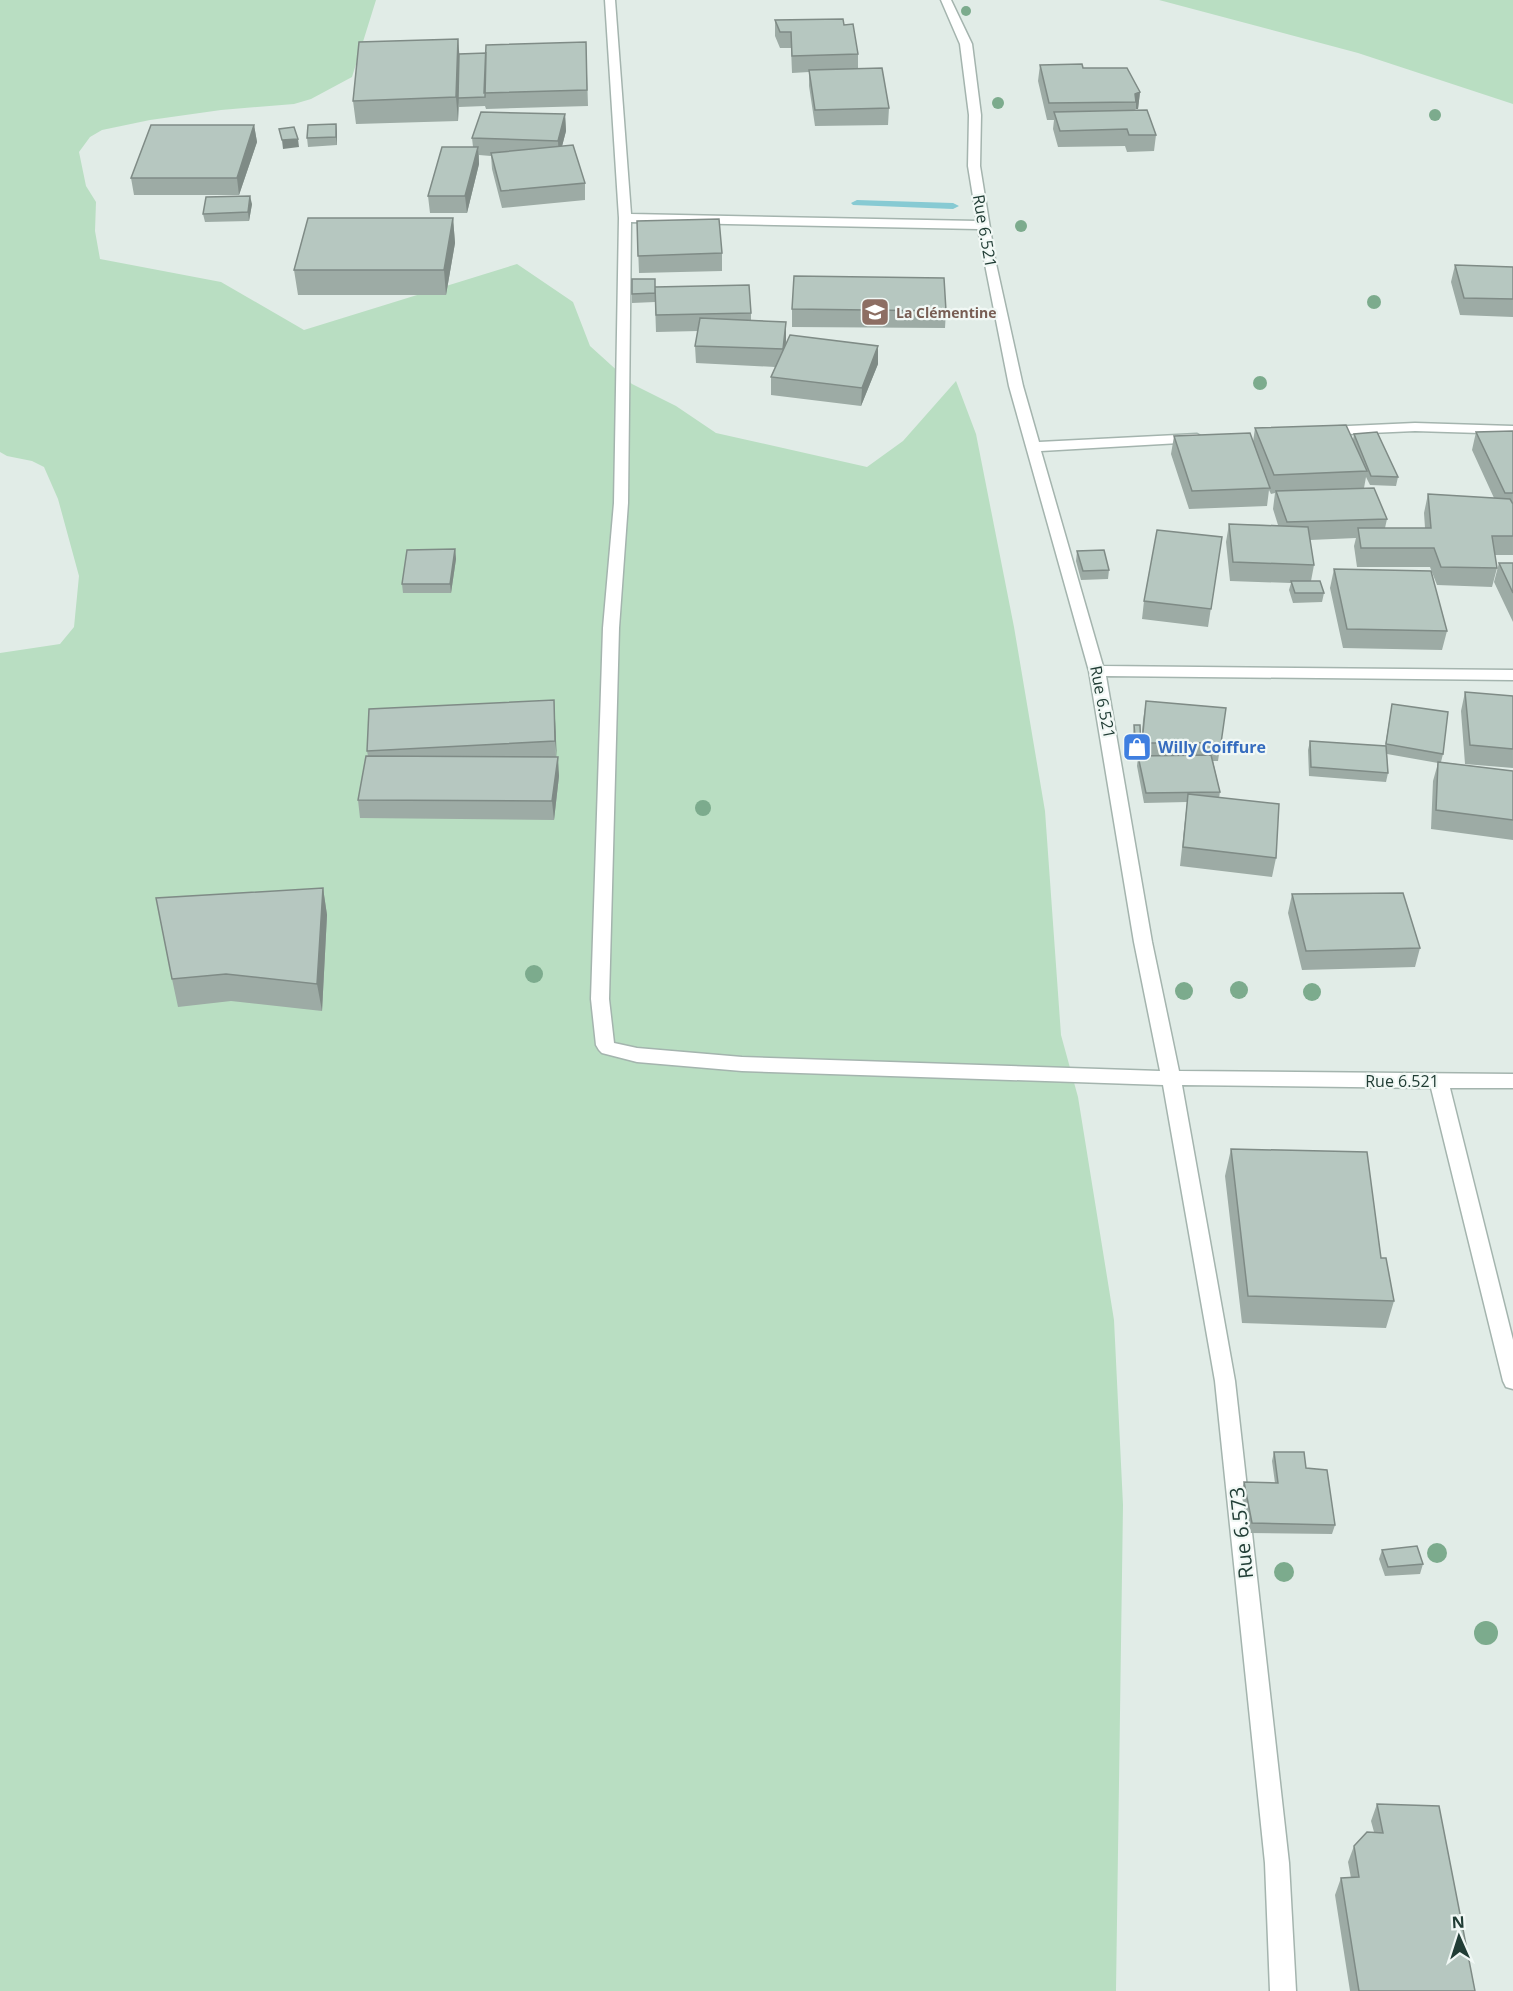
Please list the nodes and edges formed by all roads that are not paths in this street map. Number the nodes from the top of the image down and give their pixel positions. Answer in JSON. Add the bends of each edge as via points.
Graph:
{"nodes":[{"id":1,"x":610,"y":0,"type":"edge"},
{"id":2,"x":946,"y":0,"type":"edge"},
{"id":3,"x":625,"y":218,"type":"junction"},
{"id":4,"x":983,"y":225,"type":"junction"},
{"id":5,"x":1513,"y":430,"type":"edge"},
{"id":6,"x":1307,"y":432,"type":"edge"},
{"id":7,"x":1212,"y":438,"type":"edge"},
{"id":8,"x":1033,"y":447,"type":"junction"},
{"id":9,"x":1097,"y":671,"type":"junction"},
{"id":10,"x":1513,"y":675,"type":"edge"},
{"id":11,"x":1171,"y":1078,"type":"junction"},
{"id":12,"x":1513,"y":1081,"type":"edge"},
{"id":13,"x":1439,"y":1082,"type":"junction"},
{"id":14,"x":1513,"y":1381,"type":"edge"},
{"id":15,"x":1283,"y":1991,"type":"edge"}],
"edges":[{"from":1,"to":3,"type":"street"},
{"from":2,"to":4,"type":"street","name":"Rue 6.521","via":[[966,44],[975,115],[974,166]]},
{"from":3,"to":4,"type":"street"},
{"from":3,"to":11,"type":"street","via":[[621,503],[611,628],[600,999],[605,1045],[637,1055],[742,1064]]},
{"from":4,"to":8,"type":"street","name":"Rue 6.521","via":[[1016,386]]},
{"from":5,"to":6,"type":"street","via":[[1415,427]]},
{"from":7,"to":8,"type":"street"},
{"from":8,"to":9,"type":"street","name":"Rue 6.521"},
{"from":9,"to":10,"type":"street"},
{"from":9,"to":11,"type":"street","name":"Rue 6.521","via":[[1143,942]]},
{"from":11,"to":13,"type":"street","name":"Rue 6.521"},
{"from":11,"to":15,"type":"street","name":"Rue 6.573","via":[[1225,1381],[1276,1863]]},
{"from":12,"to":13,"type":"street","name":"Rue 6.521"},
{"from":13,"to":14,"type":"street"}]}
